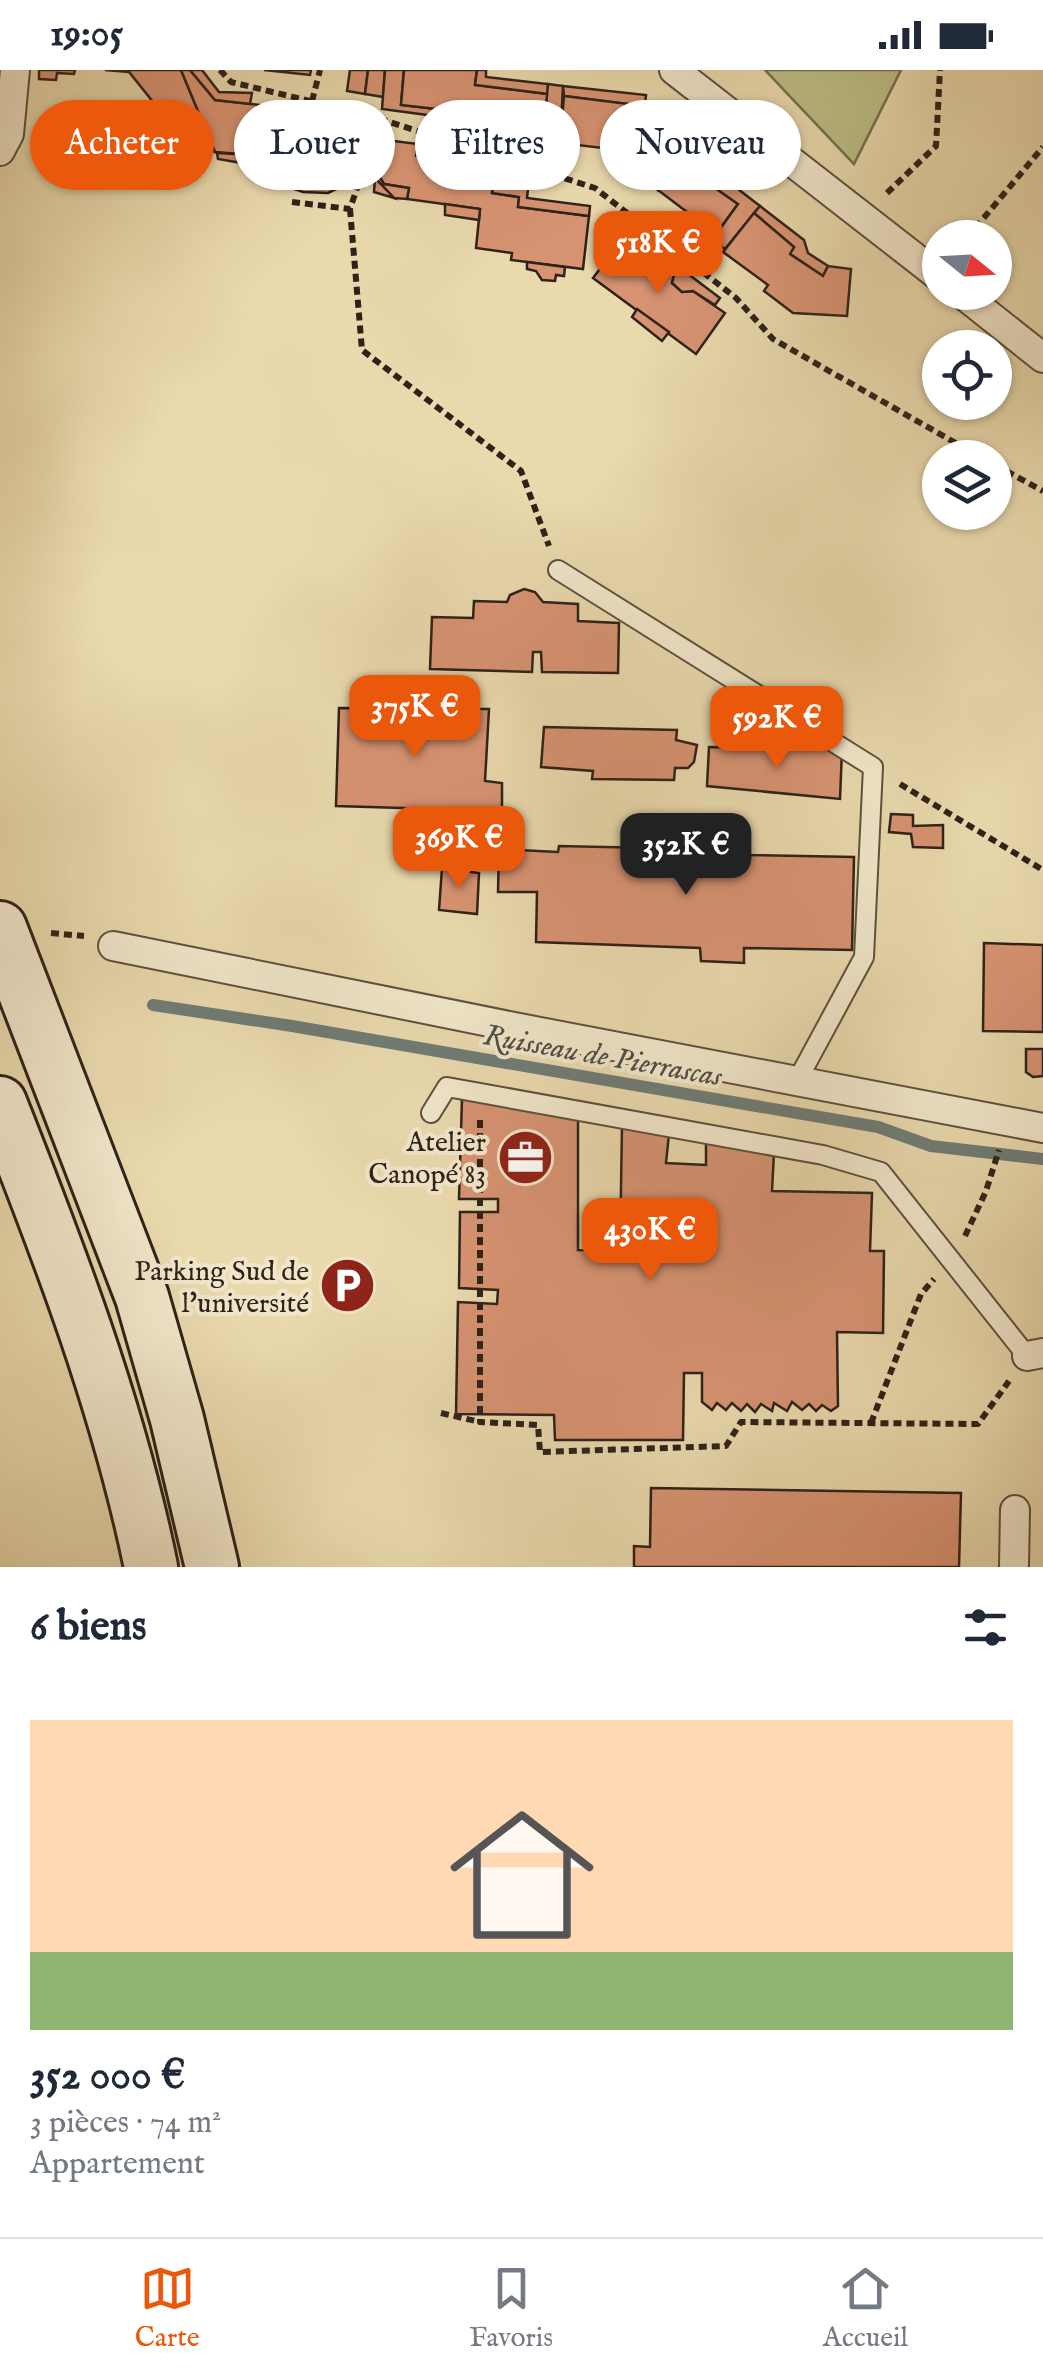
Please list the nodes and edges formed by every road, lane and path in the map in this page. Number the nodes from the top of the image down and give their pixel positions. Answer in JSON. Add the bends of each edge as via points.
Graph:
{"nodes":[{"id":1,"x":15,"y":70,"type":"edge"},
{"id":2,"x":220,"y":70,"type":"edge"},
{"id":3,"x":320,"y":70,"type":"edge"},
{"id":4,"x":674,"y":70,"type":"edge"},
{"id":5,"x":940,"y":70,"type":"edge"},
{"id":6,"x":304,"y":100,"type":"edge"},
{"id":7,"x":312,"y":100,"type":"edge"},
{"id":8,"x":395,"y":124,"type":"edge"},
{"id":9,"x":1043,"y":147,"type":"edge"},
{"id":10,"x":0,"y":151,"type":"edge"},
{"id":11,"x":356,"y":190,"type":"edge"},
{"id":12,"x":292,"y":202,"type":"dead end"},
{"id":13,"x":350,"y":209,"type":"junction"},
{"id":14,"x":862,"y":217,"type":"junction"},
{"id":15,"x":982,"y":220,"type":"edge"},
{"id":16,"x":922,"y":264,"type":"edge"},
{"id":17,"x":983,"y":310,"type":"edge"},
{"id":18,"x":1043,"y":358,"type":"edge"},
{"id":19,"x":950,"y":440,"type":"edge"},
{"id":20,"x":1012,"y":474,"type":"edge"},
{"id":21,"x":1043,"y":491,"type":"edge"},
{"id":22,"x":558,"y":570,"type":"joint"},
{"id":23,"x":873,"y":768,"type":"junction"},
{"id":24,"x":1043,"y":870,"type":"edge"},
{"id":25,"x":0,"y":928,"type":"edge"},
{"id":26,"x":113,"y":946,"type":"dead end"},
{"id":27,"x":796,"y":1081,"type":"junction"},
{"id":28,"x":480,"y":1093,"type":"junction"},
{"id":29,"x":0,"y":1103,"type":"edge"},
{"id":30,"x":431,"y":1114,"type":"dead end"},
{"id":31,"x":1043,"y":1128,"type":"edge"},
{"id":32,"x":986,"y":1191,"type":"dead end"},
{"id":33,"x":951,"y":1260,"type":"junction"},
{"id":34,"x":1035,"y":1354,"type":"edge"},
{"id":35,"x":442,"y":1413,"type":"dead end"},
{"id":36,"x":480,"y":1422,"type":"junction"},
{"id":37,"x":871,"y":1423,"type":"junction"},
{"id":38,"x":1015,"y":1510,"type":"dead end"},
{"id":39,"x":151,"y":1567,"type":"edge"},
{"id":40,"x":212,"y":1567,"type":"edge"},
{"id":41,"x":1014,"y":1567,"type":"edge"}],
"edges":[{"from":1,"to":10,"type":"street","via":[[9,134]]},
{"from":2,"to":6,"type":"path","via":[[230,82]]},
{"from":3,"to":7,"type":"path"},
{"from":4,"to":14,"type":"street"},
{"from":5,"to":14,"type":"path","via":[[936,146]]},
{"from":8,"to":19,"type":"path","via":[[596,188],[736,298],[772,340]]},
{"from":9,"to":15,"type":"path"},
{"from":11,"to":13,"type":"path"},
{"from":12,"to":13,"type":"path"},
{"from":13,"to":22,"type":"path","via":[[362,350],[521,471]]},
{"from":14,"to":16,"type":"street"},
{"from":17,"to":18,"type":"street"},
{"from":20,"to":21,"type":"path"},
{"from":22,"to":23,"type":"lane"},
{"from":23,"to":24,"type":"path"},
{"from":23,"to":27,"type":"lane","via":[[864,957]]},
{"from":25,"to":40,"type":"main road","via":[[142,1297]]},
{"from":26,"to":27,"type":"street"},
{"from":27,"to":31,"type":"street"},
{"from":28,"to":30,"type":"lane","via":[[447,1087]]},
{"from":28,"to":33,"type":"lane","via":[[823,1154],[881,1172]]},
{"from":28,"to":36,"type":"path"},
{"from":29,"to":39,"type":"main road","via":[[108,1396]]},
{"from":32,"to":33,"type":"path"},
{"from":33,"to":34,"type":"lane"},
{"from":33,"to":37,"type":"path","via":[[921,1294]]},
{"from":34,"to":37,"type":"path","via":[[978,1424]]},
{"from":35,"to":36,"type":"path"},
{"from":36,"to":37,"type":"path","via":[[538,1426],[540,1452],[726,1446],[741,1422]]},
{"from":38,"to":41,"type":"street"}]}
